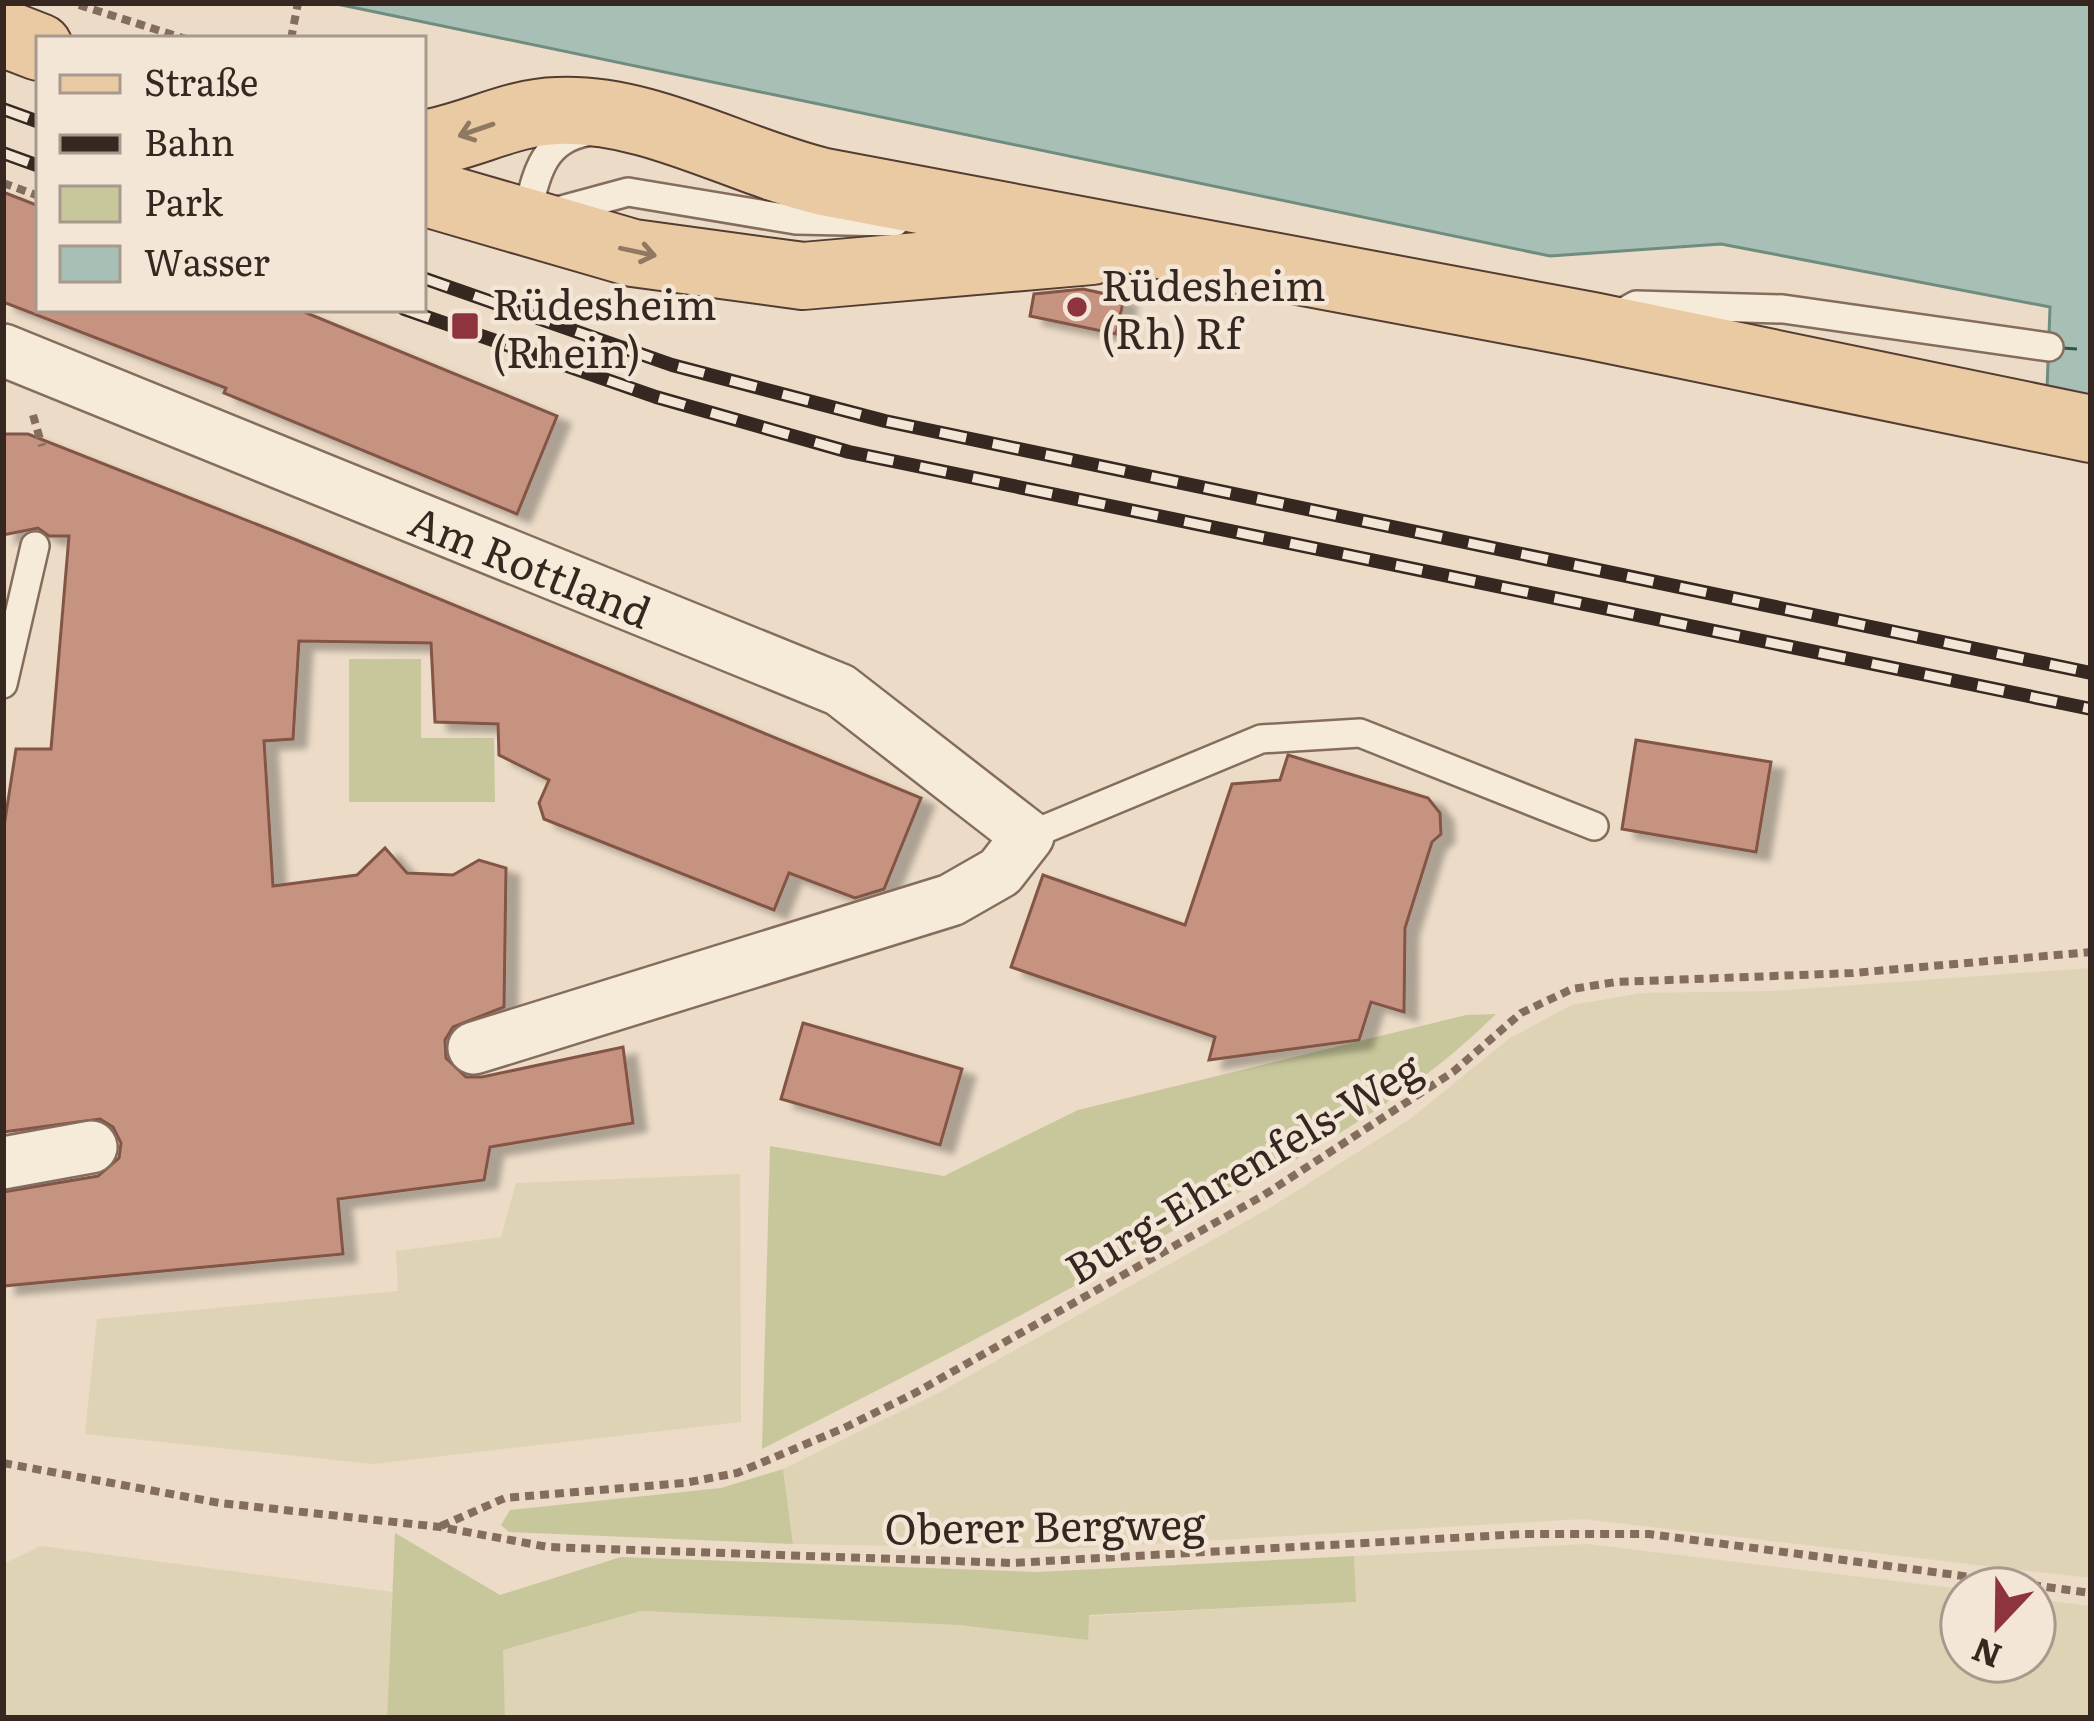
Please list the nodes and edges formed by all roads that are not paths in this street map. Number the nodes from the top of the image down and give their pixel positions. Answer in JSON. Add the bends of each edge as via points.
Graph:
{"nodes":[{"id":1,"x":3,"y":33,"type":"edge"},
{"id":2,"x":36,"y":46,"type":"edge"},
{"id":3,"x":426,"y":142,"type":"edge"},
{"id":4,"x":750,"y":161,"type":"junction"},
{"id":5,"x":426,"y":193,"type":"edge"},
{"id":6,"x":525,"y":221,"type":"junction"},
{"id":7,"x":1185,"y":248,"type":"junction"},
{"id":8,"x":1592,"y":326,"type":"junction"},
{"id":9,"x":2049,"y":347,"type":"dead end"},
{"id":10,"x":3,"y":350,"type":"edge"},
{"id":11,"x":2091,"y":429,"type":"edge"},
{"id":12,"x":34,"y":546,"type":"dead end"},
{"id":13,"x":3,"y":684,"type":"edge"},
{"id":14,"x":1594,"y":826,"type":"dead end"},
{"id":15,"x":1028,"y":836,"type":"junction"},
{"id":16,"x":474,"y":1048,"type":"dead end"},
{"id":17,"x":91,"y":1147,"type":"dead end"},
{"id":18,"x":3,"y":1162,"type":"edge"}],
"edges":[{"from":1,"to":2,"type":"main road"},
{"from":4,"to":3,"type":"main road","one_way":true,"via":[[586,110],[513,118]]},
{"from":4,"to":6,"type":"lane","via":[[589,132],[566,136],[544,157]]},
{"from":4,"to":7,"type":"main road","via":[[824,182]]},
{"from":5,"to":6,"type":"main road"},
{"from":6,"to":7,"type":"main road","one_way":true,"via":[[633,253],[803,277]]},
{"from":7,"to":8,"type":"main road"},
{"from":8,"to":9,"type":"lane","via":[[1636,305],[1783,309]]},
{"from":8,"to":11,"type":"main road"},
{"from":10,"to":15,"type":"street","name":"Am Rottland","via":[[839,690]]},
{"from":12,"to":13,"type":"lane"},
{"from":14,"to":15,"type":"lane","via":[[1360,733],[1261,740]]},
{"from":15,"to":16,"type":"street","via":[[1000,872],[951,900]]},
{"from":17,"to":18,"type":"street"}]}
